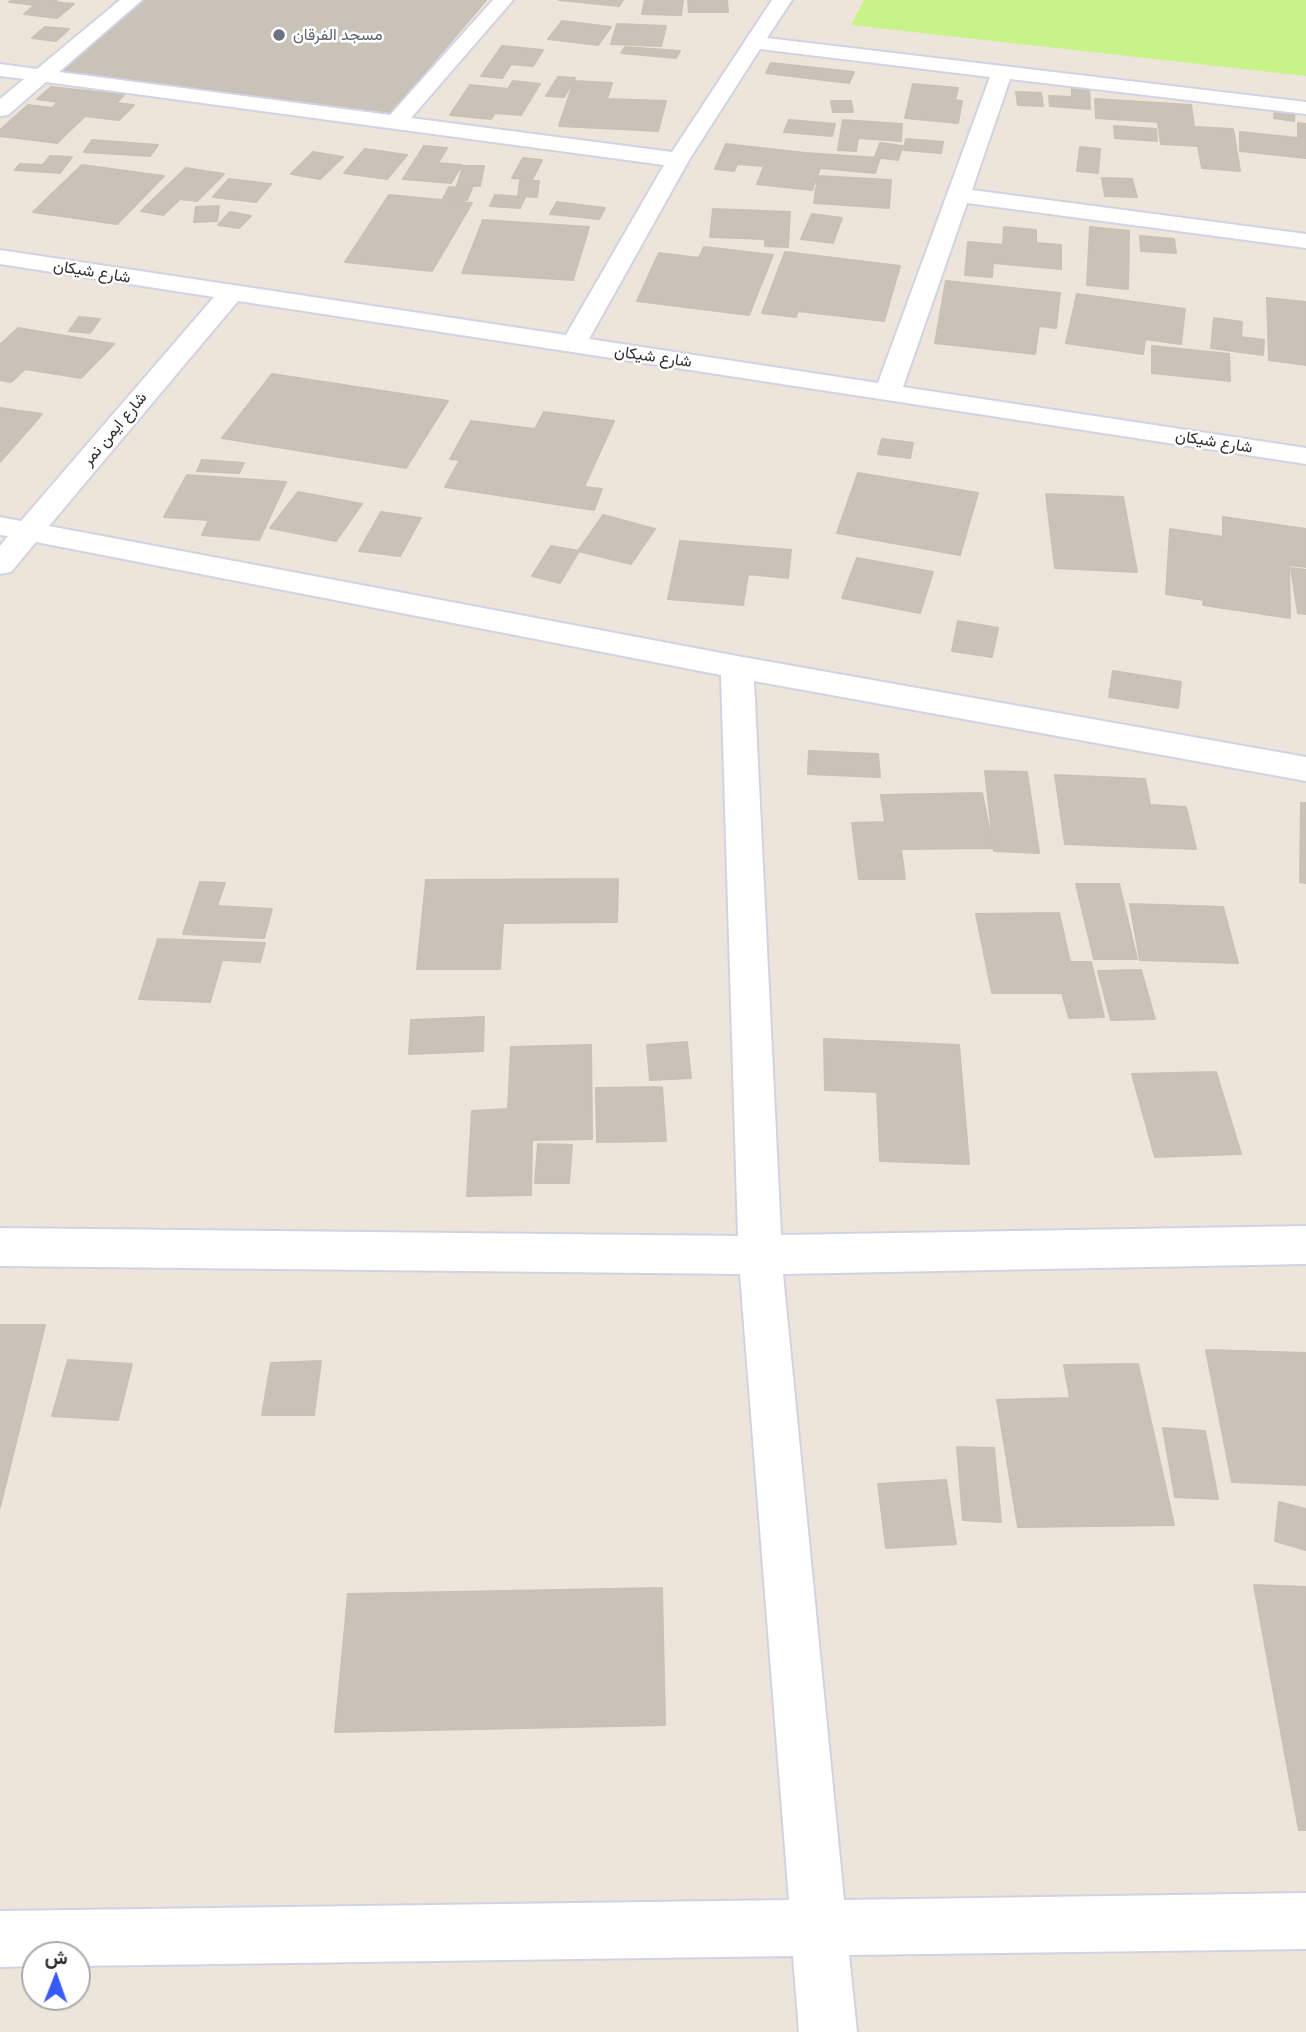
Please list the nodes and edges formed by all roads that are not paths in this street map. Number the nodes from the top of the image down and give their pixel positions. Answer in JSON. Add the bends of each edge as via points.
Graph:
{"nodes":[{"id":1,"x":132,"y":0,"type":"edge"},
{"id":2,"x":503,"y":0,"type":"edge"},
{"id":3,"x":782,"y":0,"type":"edge"},
{"id":4,"x":756,"y":43,"type":"junction"},
{"id":5,"x":0,"y":70,"type":"edge"},
{"id":6,"x":1002,"y":73,"type":"junction"},
{"id":7,"x":42,"y":75,"type":"junction"},
{"id":8,"x":1306,"y":108,"type":"edge"},
{"id":9,"x":0,"y":110,"type":"edge"},
{"id":10,"x":397,"y":121,"type":"junction"},
{"id":11,"x":678,"y":160,"type":"junction"},
{"id":12,"x":958,"y":195,"type":"junction"},
{"id":13,"x":1306,"y":241,"type":"edge"},
{"id":14,"x":0,"y":257,"type":"edge"},
{"id":15,"x":230,"y":294,"type":"junction"},
{"id":16,"x":573,"y":345,"type":"junction"},
{"id":17,"x":888,"y":392,"type":"junction"},
{"id":18,"x":1306,"y":456,"type":"edge"},
{"id":19,"x":14,"y":528,"type":"edge"},
{"id":20,"x":0,"y":565,"type":"edge"},
{"id":21,"x":737,"y":667,"type":"junction"},
{"id":22,"x":1306,"y":769,"type":"edge"},
{"id":23,"x":1306,"y":1245,"type":"edge"},
{"id":24,"x":0,"y":1247,"type":"edge"},
{"id":25,"x":760,"y":1255,"type":"junction"},
{"id":26,"x":1306,"y":1921,"type":"edge"},
{"id":27,"x":819,"y":1926,"type":"junction"},
{"id":28,"x":0,"y":1939,"type":"edge"},
{"id":29,"x":828,"y":2032,"type":"edge"}],
"edges":[{"from":1,"to":7,"type":"street"},
{"from":2,"to":10,"type":"street"},
{"from":3,"to":4,"type":"street"},
{"from":4,"to":6,"type":"street"},
{"from":4,"to":11,"type":"street"},
{"from":5,"to":7,"type":"street"},
{"from":6,"to":8,"type":"street"},
{"from":6,"to":12,"type":"street"},
{"from":7,"to":9,"type":"street"},
{"from":7,"to":10,"type":"street"},
{"from":10,"to":11,"type":"street"},
{"from":11,"to":16,"type":"street"},
{"from":12,"to":13,"type":"street"},
{"from":12,"to":17,"type":"street"},
{"from":14,"to":15,"type":"street","name":"شارع شيكان"},
{"from":15,"to":16,"type":"street","name":"شارع شيكان"},
{"from":15,"to":19,"type":"street","name":"شارع ايمن نمر"},
{"from":16,"to":17,"type":"street","name":"شارع شيكان"},
{"from":17,"to":18,"type":"street","name":"شارع شيكان"},
{"from":19,"to":20,"type":"street","name":"شارع ايمن نمر"},
{"from":19,"to":21,"type":"street"},
{"from":21,"to":22,"type":"street"},
{"from":21,"to":25,"type":"street"},
{"from":23,"to":25,"type":"street"},
{"from":24,"to":25,"type":"street"},
{"from":25,"to":27,"type":"street"},
{"from":26,"to":27,"type":"street"},
{"from":27,"to":28,"type":"street"},
{"from":27,"to":29,"type":"street"}]}
